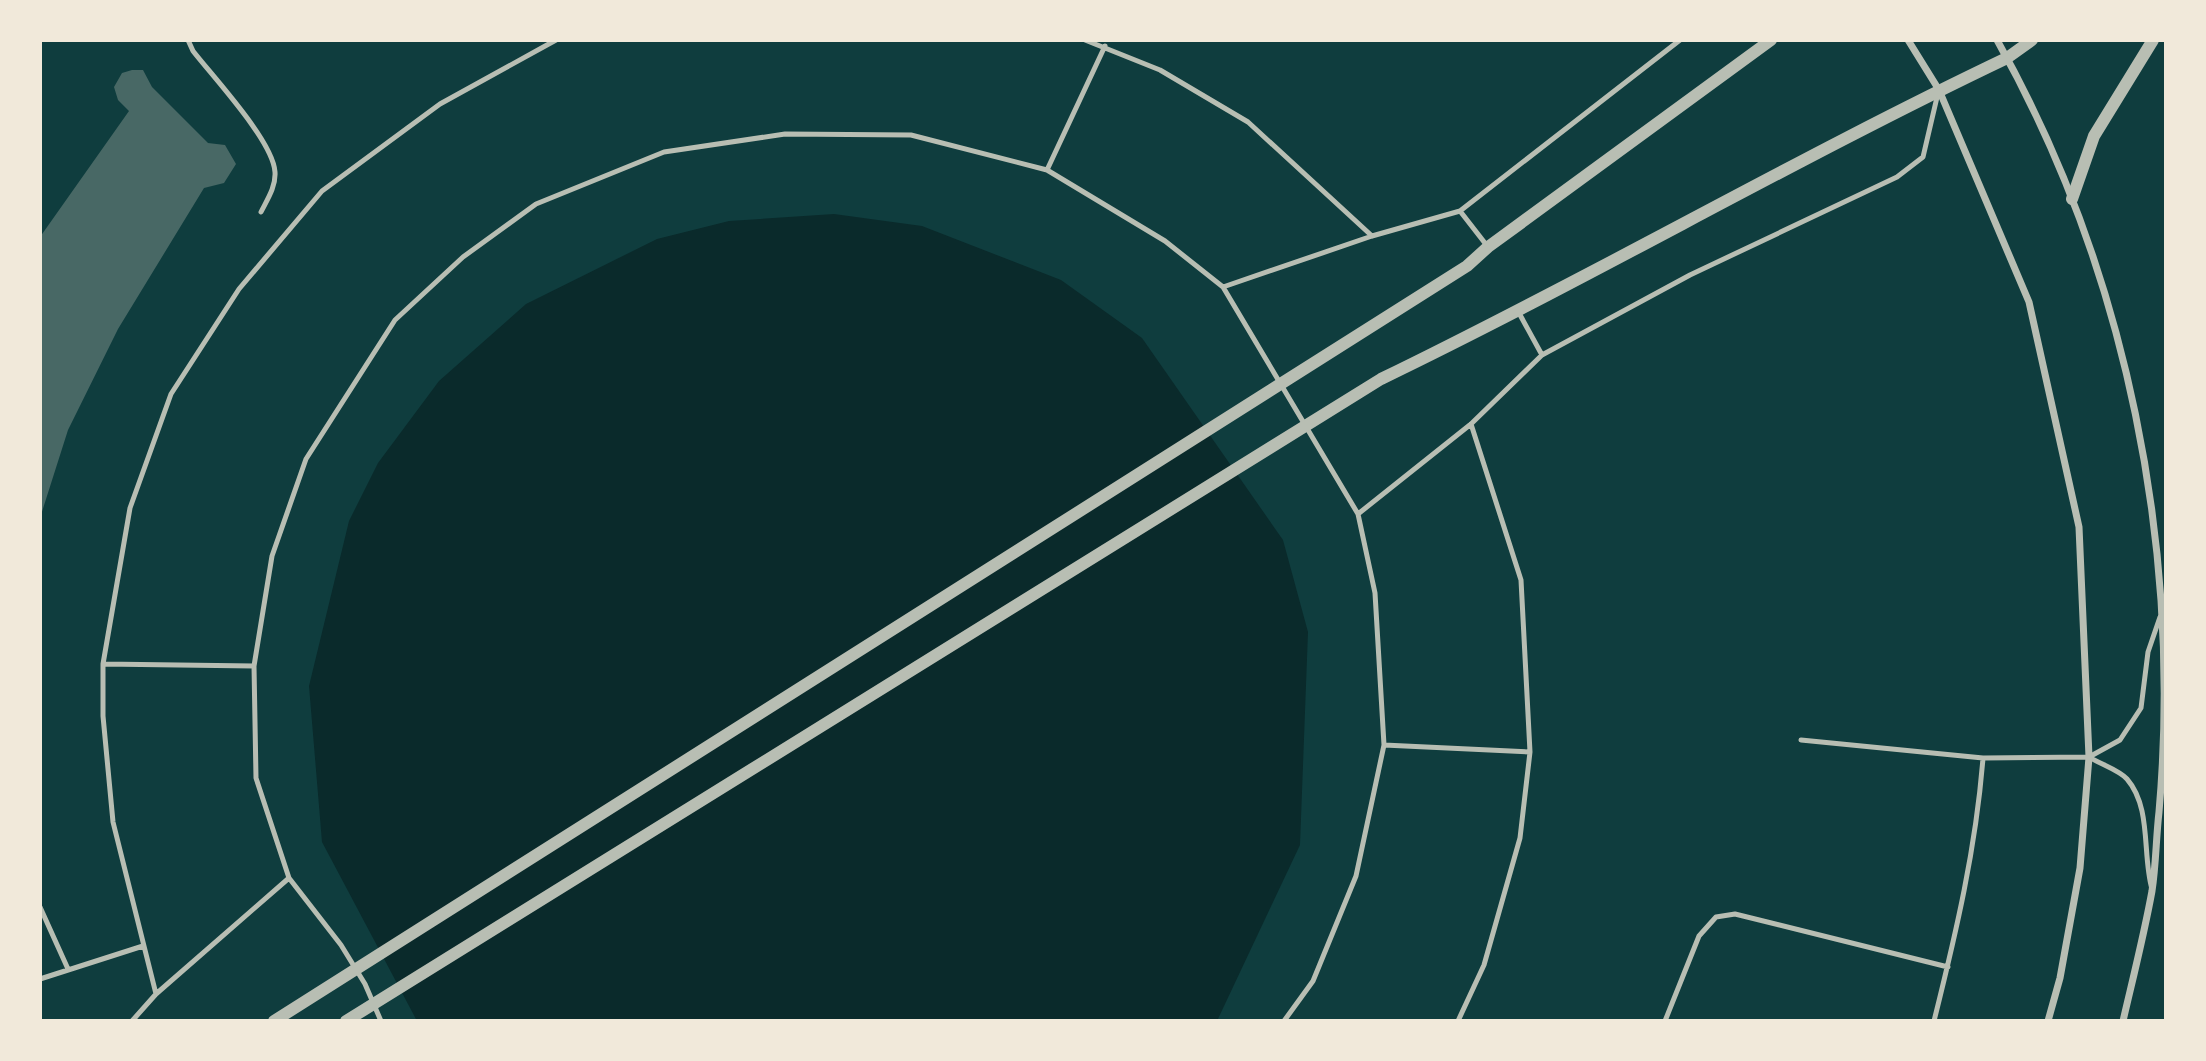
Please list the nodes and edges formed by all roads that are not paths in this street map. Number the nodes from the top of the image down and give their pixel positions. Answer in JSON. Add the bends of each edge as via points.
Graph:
{"nodes":[{"id":1,"x":188,"y":40,"type":"edge"},
{"id":2,"x":556,"y":40,"type":"edge"},
{"id":3,"x":1085,"y":40,"type":"edge"},
{"id":4,"x":1680,"y":40,"type":"edge"},
{"id":5,"x":1771,"y":40,"type":"edge"},
{"id":6,"x":1908,"y":40,"type":"edge"},
{"id":7,"x":1997,"y":40,"type":"edge"},
{"id":8,"x":2032,"y":40,"type":"edge"},
{"id":9,"x":2153,"y":40,"type":"edge"},
{"id":10,"x":1105,"y":46,"type":"junction"},
{"id":11,"x":2007,"y":58,"type":"junction"},
{"id":12,"x":1939,"y":90,"type":"junction"},
{"id":13,"x":1047,"y":170,"type":"junction"},
{"id":14,"x":2072,"y":199,"type":"junction"},
{"id":15,"x":1460,"y":211,"type":"junction"},
{"id":16,"x":261,"y":212,"type":"dead end"},
{"id":17,"x":1372,"y":236,"type":"junction"},
{"id":18,"x":1488,"y":247,"type":"junction"},
{"id":19,"x":1223,"y":287,"type":"junction"},
{"id":20,"x":1519,"y":313,"type":"junction"},
{"id":21,"x":1542,"y":355,"type":"junction"},
{"id":22,"x":1471,"y":424,"type":"junction"},
{"id":23,"x":1358,"y":514,"type":"junction"},
{"id":24,"x":2163,"y":609,"type":"junction"},
{"id":25,"x":103,"y":664,"type":"junction"},
{"id":26,"x":254,"y":666,"type":"junction"},
{"id":27,"x":1801,"y":740,"type":"dead end"},
{"id":28,"x":1384,"y":745,"type":"junction"},
{"id":29,"x":1530,"y":751,"type":"junction"},
{"id":30,"x":2090,"y":757,"type":"junction"},
{"id":31,"x":1983,"y":758,"type":"junction"},
{"id":32,"x":289,"y":878,"type":"junction"},
{"id":33,"x":2152,"y":890,"type":"junction"},
{"id":34,"x":40,"y":907,"type":"edge"},
{"id":35,"x":143,"y":946,"type":"junction"},
{"id":36,"x":1948,"y":967,"type":"junction"},
{"id":37,"x":68,"y":969,"type":"junction"},
{"id":38,"x":40,"y":979,"type":"edge"},
{"id":39,"x":156,"y":994,"type":"junction"},
{"id":40,"x":132,"y":1021,"type":"edge"},
{"id":41,"x":274,"y":1021,"type":"edge"},
{"id":42,"x":346,"y":1021,"type":"edge"},
{"id":43,"x":381,"y":1021,"type":"edge"},
{"id":44,"x":1284,"y":1021,"type":"edge"},
{"id":45,"x":1458,"y":1021,"type":"edge"},
{"id":46,"x":1664,"y":1021,"type":"edge"},
{"id":47,"x":1934,"y":1021,"type":"edge"},
{"id":48,"x":2048,"y":1021,"type":"edge"},
{"id":49,"x":2123,"y":1021,"type":"edge"}],
"edges":[{"from":1,"to":16,"type":"lane","via":[[272,153],[276,174]]},
{"from":2,"to":25,"type":"lane","via":[[440,104],[323,191],[239,289],[171,394],[134,495]]},
{"from":3,"to":10,"type":"lane"},
{"from":4,"to":15,"type":"lane"},
{"from":5,"to":18,"type":"street"},
{"from":6,"to":12,"type":"street"},
{"from":7,"to":11,"type":"street"},
{"from":8,"to":11,"type":"street"},
{"from":9,"to":14,"type":"street","via":[[2094,136]]},
{"from":10,"to":13,"type":"lane"},
{"from":10,"to":17,"type":"lane","via":[[1160,70],[1248,122]]},
{"from":11,"to":12,"type":"street"},
{"from":11,"to":14,"type":"street"},
{"from":12,"to":20,"type":"street"},
{"from":12,"to":21,"type":"lane","via":[[1923,157],[1897,177],[1690,275]]},
{"from":12,"to":30,"type":"street","via":[[2029,302],[2080,527]]},
{"from":13,"to":19,"type":"lane","via":[[1165,241]]},
{"from":13,"to":26,"type":"lane","via":[[911,135],[785,134],[664,152],[536,204],[463,257],[395,320],[306,459],[272,556]]},
{"from":14,"to":24,"type":"street","via":[[2116,333],[2144,457]]},
{"from":15,"to":17,"type":"lane"},
{"from":15,"to":18,"type":"lane"},
{"from":17,"to":19,"type":"lane"},
{"from":18,"to":41,"type":"street","via":[[1467,266]]},
{"from":19,"to":23,"type":"lane"},
{"from":20,"to":21,"type":"lane"},
{"from":20,"to":42,"type":"street","via":[[1381,379]]},
{"from":21,"to":22,"type":"lane"},
{"from":22,"to":23,"type":"lane"},
{"from":22,"to":29,"type":"lane","via":[[1521,580]]},
{"from":23,"to":28,"type":"lane","via":[[1375,593]]},
{"from":24,"to":30,"type":"lane","via":[[2148,652],[2141,708],[2120,740]]},
{"from":24,"to":33,"type":"street","via":[[2164,750]]},
{"from":25,"to":26,"type":"lane"},
{"from":25,"to":35,"type":"lane","via":[[113,822]]},
{"from":26,"to":32,"type":"lane","via":[[256,778]]},
{"from":27,"to":31,"type":"lane"},
{"from":28,"to":29,"type":"lane"},
{"from":28,"to":44,"type":"lane","via":[[1356,876],[1313,981]]},
{"from":29,"to":45,"type":"lane","via":[[1520,838],[1484,965]]},
{"from":30,"to":31,"type":"lane"},
{"from":30,"to":33,"type":"lane","via":[[2127,779],[2143,814],[2145,866]]},
{"from":30,"to":48,"type":"street","via":[[2080,868]]},
{"from":31,"to":36,"type":"lane","via":[[1978,828]]},
{"from":32,"to":39,"type":"lane"},
{"from":32,"to":43,"type":"lane","via":[[341,945]]},
{"from":33,"to":49,"type":"street"},
{"from":34,"to":37,"type":"lane"},
{"from":35,"to":37,"type":"lane"},
{"from":35,"to":39,"type":"lane"},
{"from":36,"to":46,"type":"lane","via":[[1735,914],[1716,918],[1699,936]]},
{"from":36,"to":47,"type":"lane"},
{"from":37,"to":38,"type":"lane"},
{"from":39,"to":40,"type":"lane"}]}
